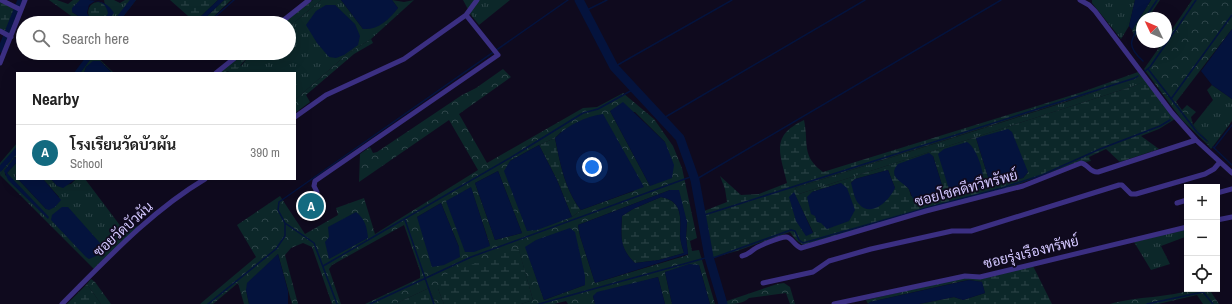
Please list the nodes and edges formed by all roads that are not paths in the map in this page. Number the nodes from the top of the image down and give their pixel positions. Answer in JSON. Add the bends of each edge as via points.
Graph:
{"nodes":[{"id":1,"x":1,"y":0,"type":"edge"},
{"id":2,"x":25,"y":0,"type":"edge"},
{"id":3,"x":309,"y":0,"type":"edge"},
{"id":4,"x":477,"y":0,"type":"edge"},
{"id":5,"x":1080,"y":0,"type":"edge"},
{"id":6,"x":21,"y":10,"type":"junction"},
{"id":7,"x":466,"y":15,"type":"junction"},
{"id":8,"x":19,"y":16,"type":"edge"},
{"id":9,"x":289,"y":16,"type":"edge"},
{"id":10,"x":16,"y":24,"type":"edge"},
{"id":11,"x":0,"y":31,"type":"edge"},
{"id":12,"x":11,"y":37,"type":"junction"},
{"id":13,"x":232,"y":60,"type":"edge"},
{"id":14,"x":0,"y":63,"type":"edge"},
{"id":15,"x":217,"y":72,"type":"edge"},
{"id":16,"x":296,"y":116,"type":"edge"},
{"id":17,"x":1196,"y":140,"type":"junction"},
{"id":18,"x":1220,"y":162,"type":"junction"},
{"id":19,"x":1232,"y":173,"type":"edge"},
{"id":20,"x":203,"y":180,"type":"edge"},
{"id":21,"x":1232,"y":189,"type":"edge"},
{"id":22,"x":1220,"y":191,"type":"edge"},
{"id":23,"x":310,"y":198,"type":"dead end"},
{"id":24,"x":1184,"y":201,"type":"edge"},
{"id":25,"x":1177,"y":203,"type":"dead end"},
{"id":26,"x":1232,"y":217,"type":"edge"},
{"id":27,"x":1220,"y":219,"type":"edge"},
{"id":28,"x":1184,"y":228,"type":"edge"},
{"id":29,"x":742,"y":256,"type":"dead end"},
{"id":30,"x":763,"y":284,"type":"dead end"},
{"id":31,"x":62,"y":304,"type":"edge"},
{"id":32,"x":834,"y":304,"type":"edge"}],
"edges":[{"from":1,"to":6,"type":"street"},
{"from":2,"to":6,"type":"street"},
{"from":3,"to":9,"type":"street"},
{"from":4,"to":7,"type":"street"},
{"from":5,"to":17,"type":"street","via":[[1095,11],[1172,113]]},
{"from":6,"to":8,"type":"street"},
{"from":7,"to":16,"type":"street","via":[[404,59],[326,95]]},
{"from":7,"to":23,"type":"street","via":[[498,55],[316,181],[314,186],[317,192]]},
{"from":10,"to":12,"type":"street"},
{"from":11,"to":12,"type":"street"},
{"from":12,"to":14,"type":"street"},
{"from":13,"to":15,"type":"street"},
{"from":17,"to":18,"type":"street"},
{"from":17,"to":29,"type":"street","name":"ซอยโชคดีทวีทรัพย์","via":[[1098,172],[1091,171],[1081,163],[1023,186],[926,211],[801,248],[790,238],[784,237]]},
{"from":18,"to":19,"type":"street"},
{"from":18,"to":30,"type":"street","via":[[1205,174],[1136,194],[1131,194],[1119,185],[971,231],[952,231],[871,249],[829,261],[813,272]]},
{"from":20,"to":31,"type":"street","name":"ซอยวัดบัวผัน","via":[[158,212]]},
{"from":21,"to":22,"type":"street"},
{"from":24,"to":25,"type":"street"},
{"from":26,"to":27,"type":"street"},
{"from":28,"to":32,"type":"street","name":"ซอยรุ่งเรืองทรัพย์","via":[[980,277],[965,276]]}]}
